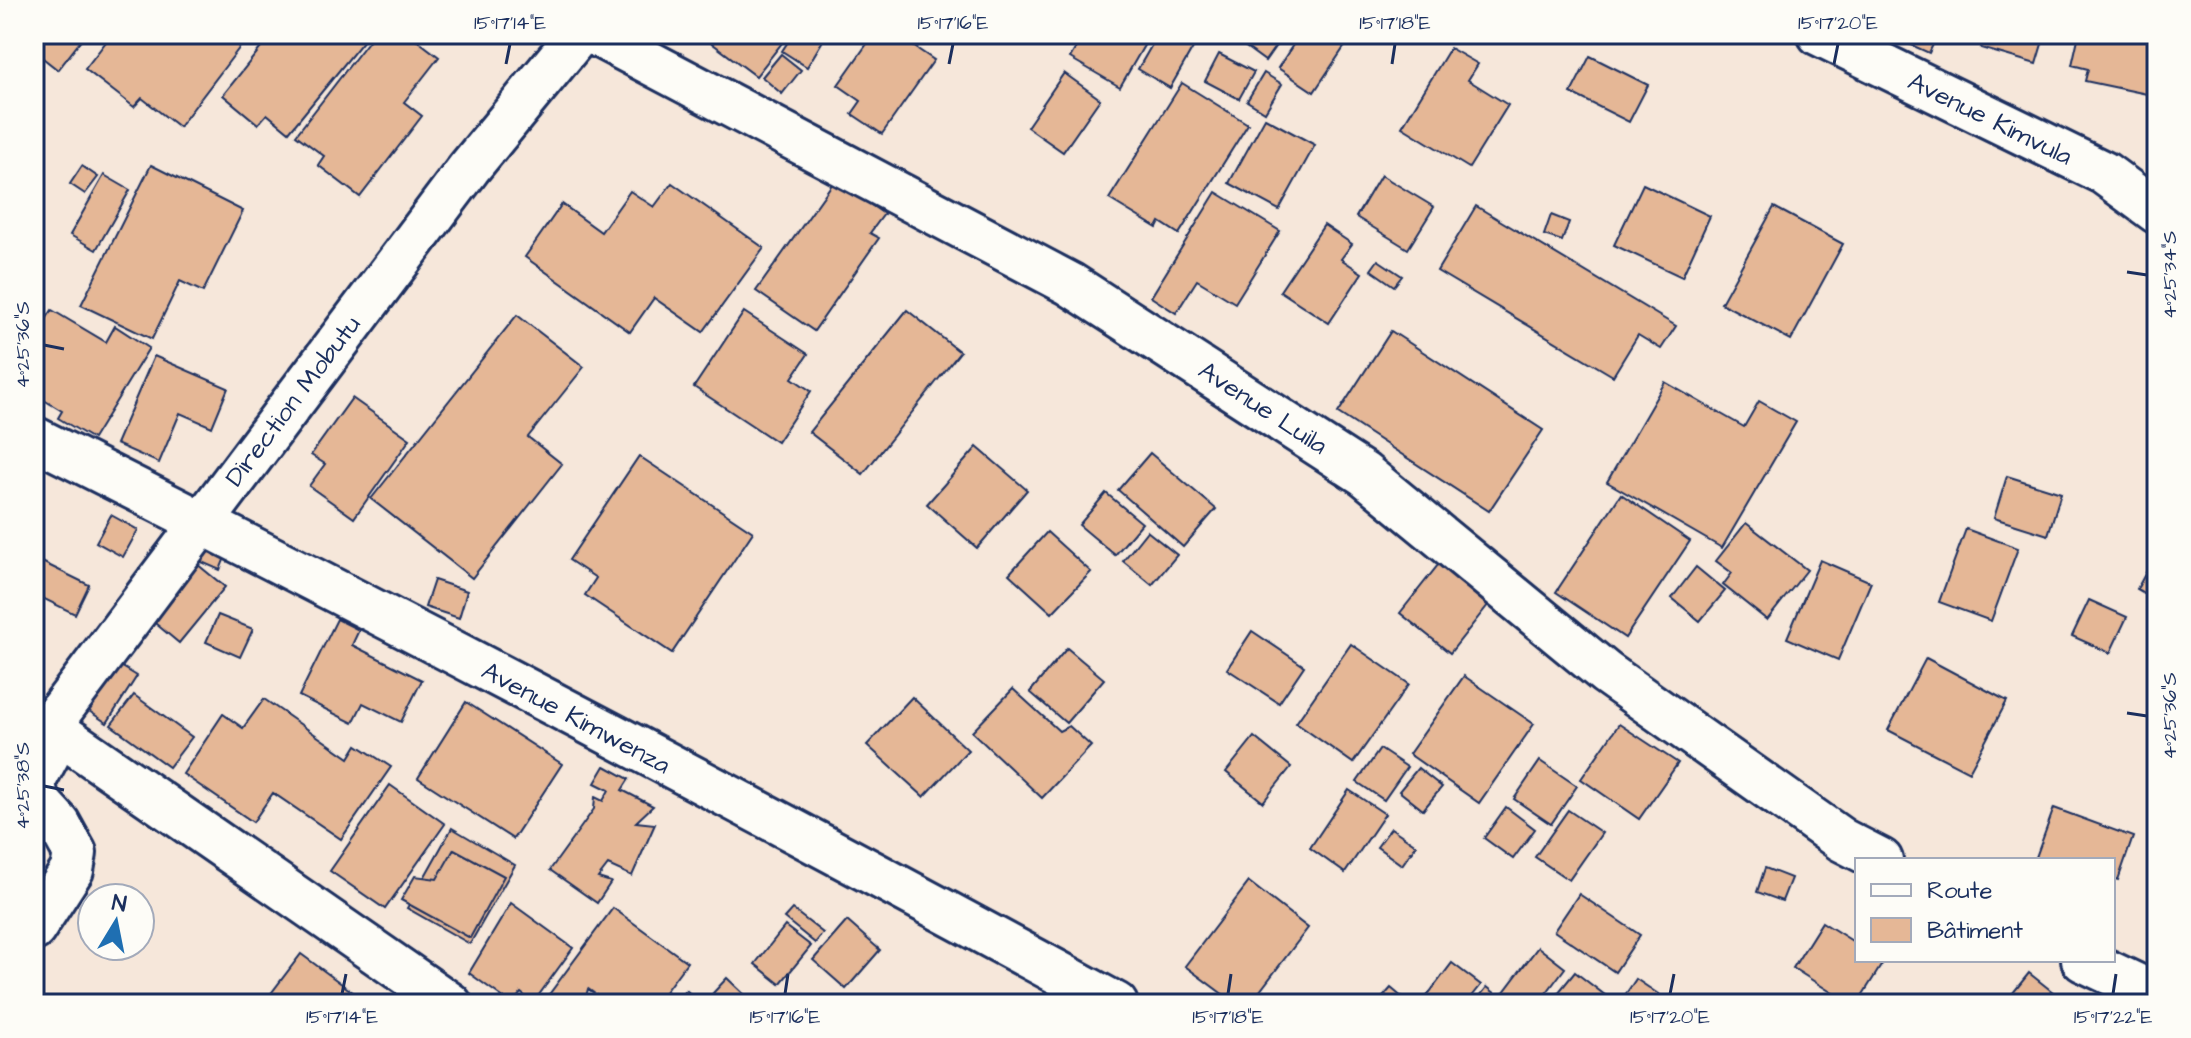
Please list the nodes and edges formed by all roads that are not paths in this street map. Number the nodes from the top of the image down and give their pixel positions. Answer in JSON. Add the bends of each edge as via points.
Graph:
{"nodes":[{"id":1,"x":579,"y":34,"type":"edge"},
{"id":2,"x":595,"y":34,"type":"edge"},
{"id":3,"x":1819,"y":34,"type":"edge"},
{"id":4,"x":2157,"y":212,"type":"edge"},
{"id":5,"x":34,"y":438,"type":"edge"},
{"id":6,"x":202,"y":522,"type":"junction"},
{"id":7,"x":49,"y":726,"type":"junction"},
{"id":8,"x":34,"y":782,"type":"edge"},
{"id":9,"x":1877,"y":858,"type":"edge"},
{"id":10,"x":34,"y":929,"type":"edge"},
{"id":11,"x":2087,"y":962,"type":"edge"},
{"id":12,"x":2157,"y":995,"type":"edge"},
{"id":13,"x":450,"y":1004,"type":"edge"},
{"id":14,"x":1116,"y":1004,"type":"edge"}],
"edges":[{"from":1,"to":6,"type":"street","name":"Direction Mobutu","via":[[469,168]]},
{"from":2,"to":9,"type":"street","name":"Avenue Luila","via":[[1097,301],[1364,474],[1606,673],[1842,840]]},
{"from":3,"to":4,"type":"street","name":"Avenue Kimvula","via":[[2104,173]]},
{"from":5,"to":6,"type":"street","name":"Avenue Kimwenza"},
{"from":6,"to":7,"type":"street","name":"Direction Mobutu"},
{"from":6,"to":14,"type":"street","name":"Avenue Kimwenza"},
{"from":7,"to":8,"type":"street","name":"Direction Mobutu","via":[[48,755]]},
{"from":7,"to":13,"type":"street"},
{"from":8,"to":10,"type":"street","name":"Direction Mobutu","via":[[37,800],[75,853],[72,870]]},
{"from":11,"to":12,"type":"street"}]}
